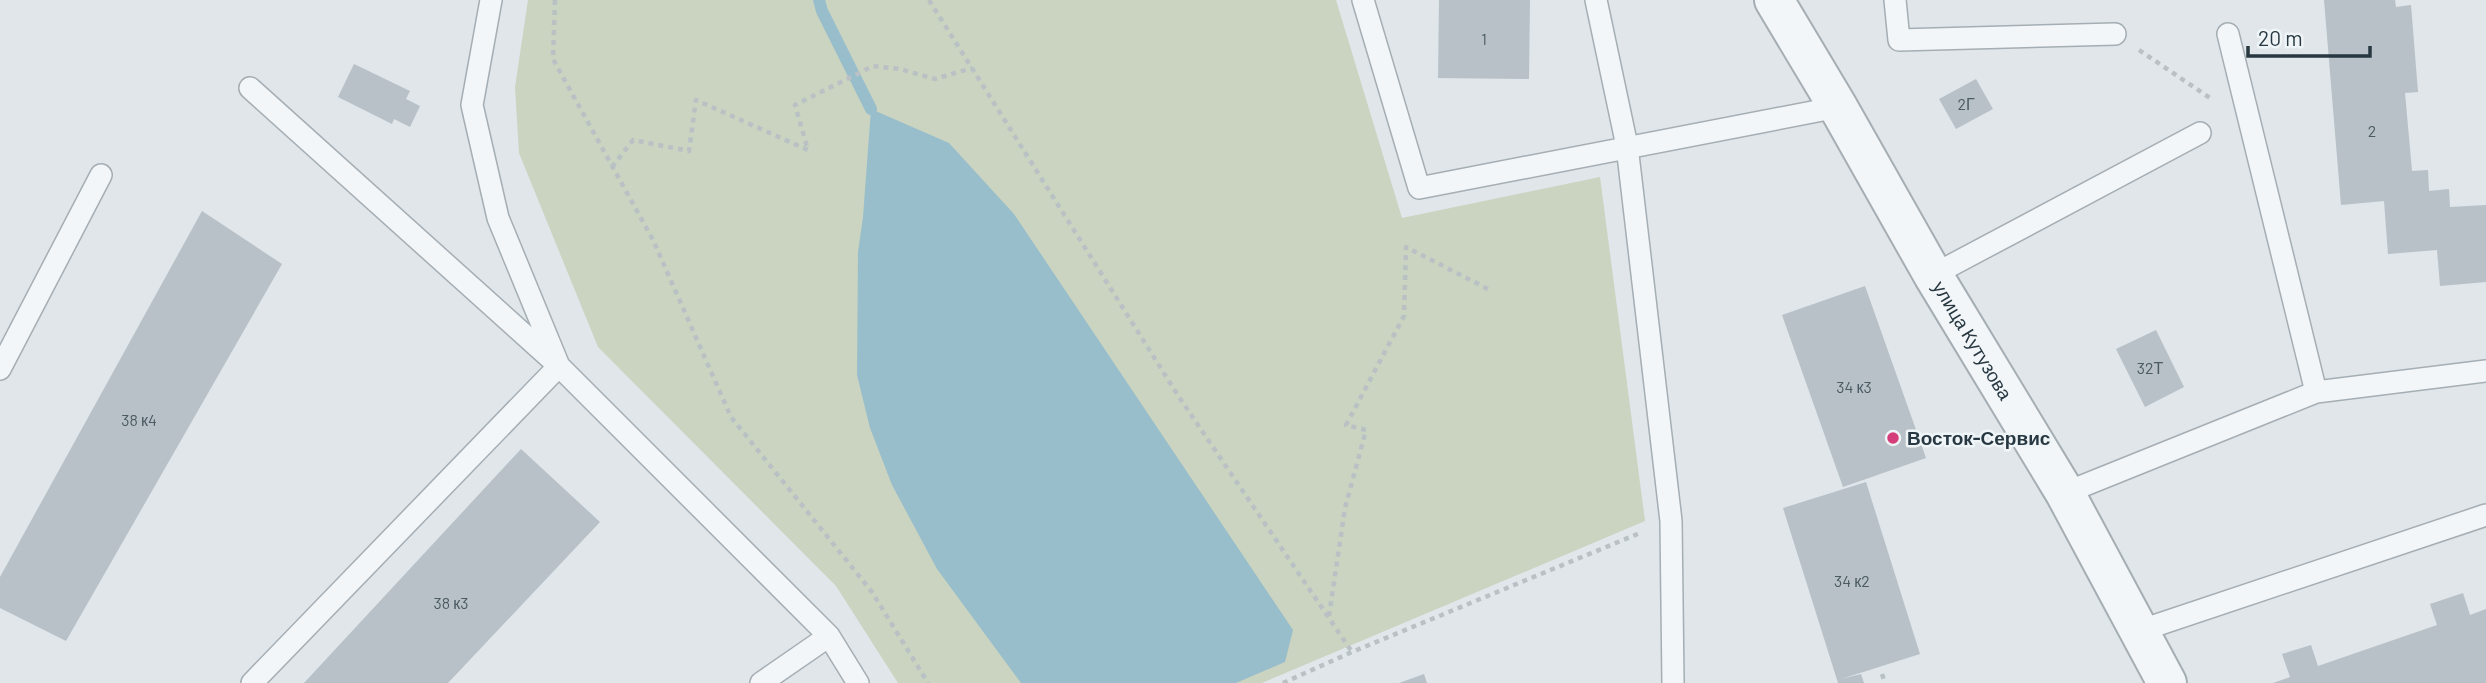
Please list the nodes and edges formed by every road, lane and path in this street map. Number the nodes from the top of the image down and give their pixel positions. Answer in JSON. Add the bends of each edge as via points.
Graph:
{"nodes":[{"id":1,"x":491,"y":0,"type":"edge"},
{"id":2,"x":555,"y":0,"type":"edge"},
{"id":3,"x":929,"y":0,"type":"edge"},
{"id":4,"x":1363,"y":0,"type":"edge"},
{"id":5,"x":1596,"y":0,"type":"edge"},
{"id":6,"x":1774,"y":0,"type":"edge"},
{"id":7,"x":1895,"y":0,"type":"edge"},
{"id":8,"x":2115,"y":34,"type":"joint"},
{"id":9,"x":2228,"y":34,"type":"dead end"},
{"id":10,"x":972,"y":68,"type":"junction"},
{"id":11,"x":250,"y":88,"type":"dead end"},
{"id":12,"x":1838,"y":107,"type":"junction"},
{"id":13,"x":2250,"y":125,"type":"junction"},
{"id":14,"x":2200,"y":134,"type":"dead end"},
{"id":15,"x":1627,"y":146,"type":"junction"},
{"id":16,"x":612,"y":167,"type":"junction"},
{"id":17,"x":101,"y":175,"type":"dead end"},
{"id":18,"x":1933,"y":275,"type":"junction"},
{"id":19,"x":1488,"y":289,"type":"dead end"},
{"id":20,"x":559,"y":366,"type":"junction"},
{"id":21,"x":0,"y":369,"type":"edge"},
{"id":22,"x":2486,"y":371,"type":"edge"},
{"id":23,"x":2316,"y":392,"type":"junction"},
{"id":24,"x":2065,"y":493,"type":"junction"},
{"id":25,"x":2486,"y":515,"type":"edge"},
{"id":26,"x":1621,"y":541,"type":"dead end"},
{"id":27,"x":1328,"y":617,"type":"junction"},
{"id":28,"x":2139,"y":631,"type":"junction"},
{"id":29,"x":830,"y":636,"type":"junction"},
{"id":30,"x":1352,"y":652,"type":"junction"},
{"id":31,"x":1882,"y":674,"type":"dead end"},
{"id":32,"x":251,"y":683,"type":"edge"},
{"id":33,"x":761,"y":683,"type":"edge"},
{"id":34,"x":858,"y":683,"type":"edge"},
{"id":35,"x":928,"y":683,"type":"edge"},
{"id":36,"x":1283,"y":683,"type":"edge"},
{"id":37,"x":1673,"y":683,"type":"edge"},
{"id":38,"x":1885,"y":683,"type":"edge"},
{"id":39,"x":2167,"y":683,"type":"edge"}],
"edges":[{"from":1,"to":20,"type":"lane","via":[[472,105],[498,218]]},
{"from":2,"to":16,"type":"path","via":[[553,60]]},
{"from":3,"to":10,"type":"path"},
{"from":4,"to":15,"type":"lane","via":[[1419,188]]},
{"from":5,"to":15,"type":"lane"},
{"from":6,"to":12,"type":"street","name":"улица Кутузова"},
{"from":7,"to":8,"type":"lane","via":[[1899,40]]},
{"from":8,"to":13,"type":"path"},
{"from":9,"to":13,"type":"lane"},
{"from":10,"to":16,"type":"path","via":[[935,79],[873,66],[795,105],[808,150],[696,100],[689,151],[633,140]]},
{"from":10,"to":27,"type":"path","via":[[1179,397]]},
{"from":11,"to":20,"type":"lane"},
{"from":12,"to":15,"type":"lane"},
{"from":12,"to":18,"type":"street","name":"улица Кутузова"},
{"from":13,"to":23,"type":"lane"},
{"from":14,"to":18,"type":"lane"},
{"from":15,"to":37,"type":"lane","via":[[1671,521]]},
{"from":16,"to":35,"type":"path","via":[[653,240],[731,417],[872,592]]},
{"from":17,"to":21,"type":"lane"},
{"from":18,"to":24,"type":"street","name":"улица Кутузова"},
{"from":19,"to":27,"type":"path","via":[[1406,247],[1404,316],[1346,425],[1366,430],[1345,508]]},
{"from":20,"to":29,"type":"lane"},
{"from":20,"to":32,"type":"lane"},
{"from":22,"to":23,"type":"lane"},
{"from":23,"to":24,"type":"lane"},
{"from":24,"to":28,"type":"street","name":"улица Кутузова"},
{"from":25,"to":28,"type":"lane"},
{"from":26,"to":30,"type":"path"},
{"from":27,"to":30,"type":"path"},
{"from":28,"to":39,"type":"street","name":"улица Кутузова"},
{"from":29,"to":33,"type":"lane"},
{"from":29,"to":34,"type":"lane"},
{"from":30,"to":36,"type":"path"},
{"from":31,"to":38,"type":"path"}]}
